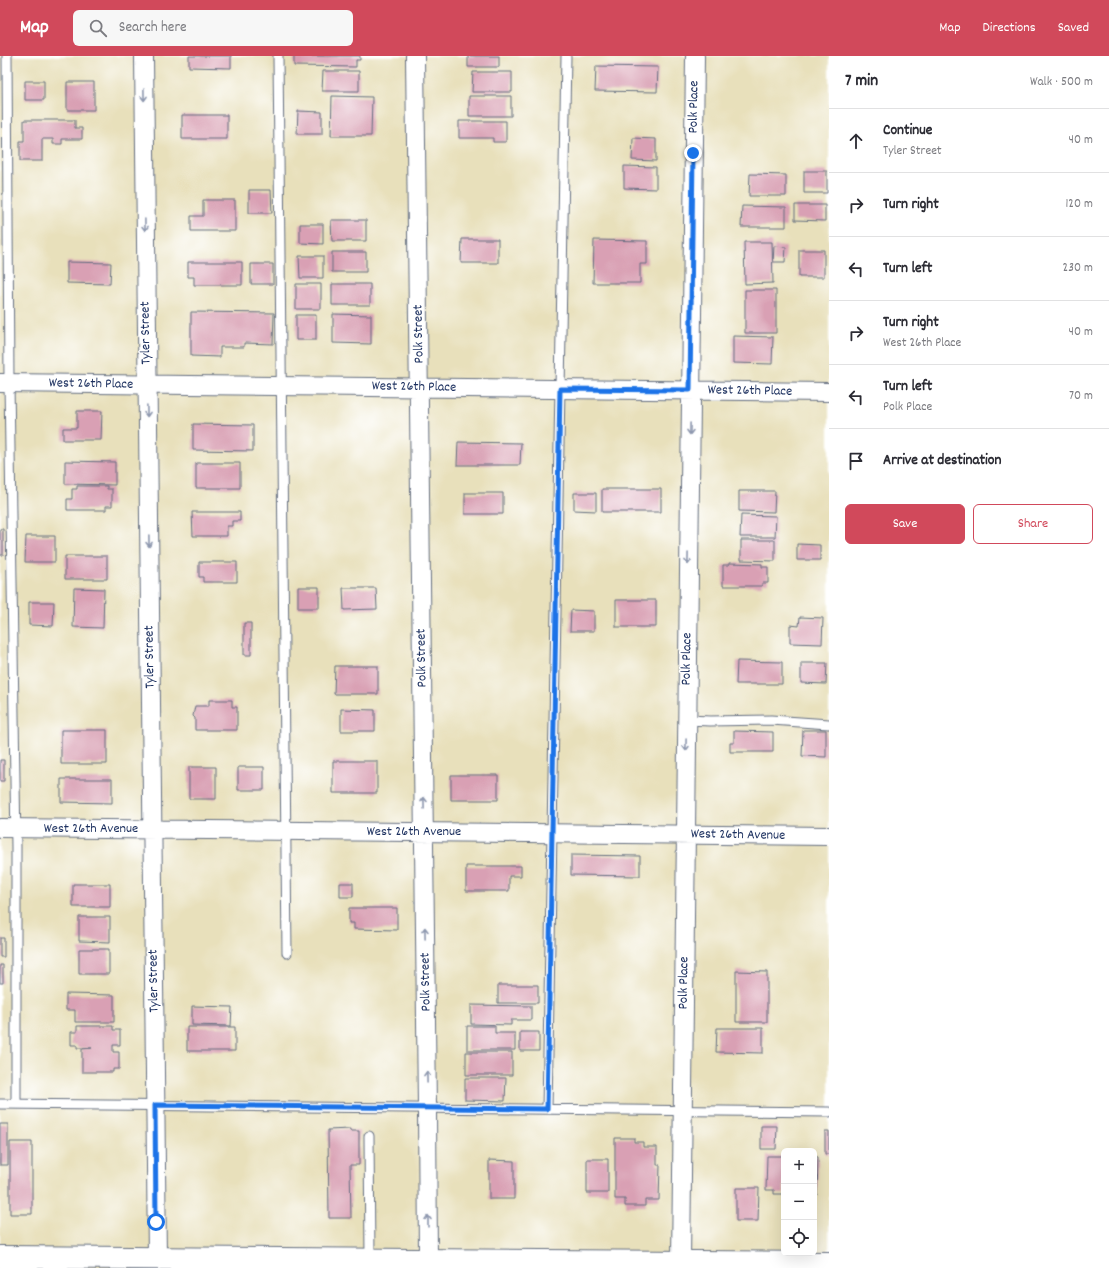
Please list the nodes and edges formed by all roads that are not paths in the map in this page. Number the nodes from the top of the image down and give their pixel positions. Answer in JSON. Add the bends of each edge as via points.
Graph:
{"nodes":[{"id":1,"x":7,"y":56,"type":"edge"},
{"id":2,"x":144,"y":56,"type":"edge"},
{"id":3,"x":278,"y":56,"type":"edge"},
{"id":4,"x":415,"y":56,"type":"edge"},
{"id":5,"x":566,"y":56,"type":"edge"},
{"id":6,"x":695,"y":56,"type":"edge"},
{"id":7,"x":4,"y":383,"type":"edge"},
{"id":8,"x":147,"y":385,"type":"junction"},
{"id":9,"x":281,"y":386,"type":"junction"},
{"id":10,"x":419,"y":388,"type":"junction"},
{"id":11,"x":560,"y":389,"type":"junction"},
{"id":12,"x":690,"y":390,"type":"junction"},
{"id":13,"x":829,"y":392,"type":"edge"},
{"id":14,"x":687,"y":720,"type":"junction"},
{"id":15,"x":829,"y":724,"type":"edge"},
{"id":16,"x":8,"y":828,"type":"edge"},
{"id":17,"x":152,"y":829,"type":"junction"},
{"id":18,"x":286,"y":831,"type":"junction"},
{"id":19,"x":424,"y":832,"type":"junction"},
{"id":20,"x":552,"y":833,"type":"junction"},
{"id":21,"x":685,"y":834,"type":"junction"},
{"id":22,"x":829,"y":836,"type":"edge"},
{"id":23,"x":287,"y":953,"type":"dead end"},
{"id":24,"x":0,"y":1104,"type":"edge"},
{"id":25,"x":16,"y":1104,"type":"junction"},
{"id":26,"x":155,"y":1105,"type":"junction"},
{"id":27,"x":428,"y":1108,"type":"junction"},
{"id":28,"x":547,"y":1109,"type":"junction"},
{"id":29,"x":683,"y":1110,"type":"junction"},
{"id":30,"x":829,"y":1112,"type":"edge"},
{"id":31,"x":369,"y":1136,"type":"dead end"},
{"id":32,"x":0,"y":1257,"type":"edge"},
{"id":33,"x":156,"y":1258,"type":"junction"},
{"id":34,"x":370,"y":1259,"type":"junction"},
{"id":35,"x":428,"y":1260,"type":"junction"},
{"id":36,"x":681,"y":1261,"type":"junction"},
{"id":37,"x":202,"y":1263,"type":"edge"},
{"id":38,"x":829,"y":1263,"type":"edge"},
{"id":39,"x":524,"y":1264,"type":"edge"}],
"edges":[{"from":1,"to":7,"type":"lane"},
{"from":2,"to":8,"type":"street","name":"Tyler Street","one_way":true},
{"from":3,"to":9,"type":"lane"},
{"from":4,"to":10,"type":"street","name":"Polk Street"},
{"from":5,"to":11,"type":"lane"},
{"from":6,"to":12,"type":"street","name":"Polk Place"},
{"from":7,"to":8,"type":"street","name":"West 26th Place"},
{"from":7,"to":16,"type":"lane"},
{"from":8,"to":9,"type":"street","name":"West 26th Place"},
{"from":8,"to":17,"type":"street","name":"Tyler Street","one_way":true},
{"from":9,"to":10,"type":"street","name":"West 26th Place"},
{"from":9,"to":18,"type":"lane"},
{"from":10,"to":11,"type":"street","name":"West 26th Place"},
{"from":19,"to":10,"type":"street","name":"Polk Street","one_way":true},
{"from":11,"to":12,"type":"street","name":"West 26th Place"},
{"from":11,"to":20,"type":"lane"},
{"from":12,"to":13,"type":"street","name":"West 26th Place"},
{"from":12,"to":14,"type":"street","name":"Polk Place","one_way":true},
{"from":14,"to":15,"type":"lane","via":[[771,720]]},
{"from":14,"to":21,"type":"street","name":"Polk Place","one_way":true},
{"from":16,"to":17,"type":"street","name":"West 26th Avenue"},
{"from":16,"to":25,"type":"lane"},
{"from":17,"to":18,"type":"street","name":"West 26th Avenue"},
{"from":17,"to":26,"type":"street","name":"Tyler Street"},
{"from":18,"to":19,"type":"street","name":"West 26th Avenue"},
{"from":18,"to":23,"type":"lane"},
{"from":19,"to":20,"type":"street","name":"West 26th Avenue"},
{"from":27,"to":19,"type":"street","name":"Polk Street","one_way":true},
{"from":20,"to":21,"type":"street","name":"West 26th Avenue"},
{"from":20,"to":28,"type":"lane"},
{"from":21,"to":22,"type":"street","name":"West 26th Avenue"},
{"from":21,"to":29,"type":"street","name":"Polk Place"},
{"from":24,"to":25,"type":"lane"},
{"from":25,"to":26,"type":"lane"},
{"from":26,"to":27,"type":"lane"},
{"from":26,"to":33,"type":"street","name":"Tyler Street"},
{"from":27,"to":28,"type":"lane"},
{"from":35,"to":27,"type":"street","name":"Polk Street","one_way":true},
{"from":28,"to":29,"type":"lane"},
{"from":29,"to":30,"type":"lane"},
{"from":29,"to":36,"type":"street","name":"Polk Place"},
{"from":31,"to":34,"type":"lane"},
{"from":32,"to":33,"type":"street"},
{"from":33,"to":37,"type":"street"},
{"from":34,"to":35,"type":"street"},
{"from":34,"to":37,"type":"street"},
{"from":35,"to":39,"type":"street"},
{"from":36,"to":38,"type":"street"},
{"from":36,"to":39,"type":"street"}]}
